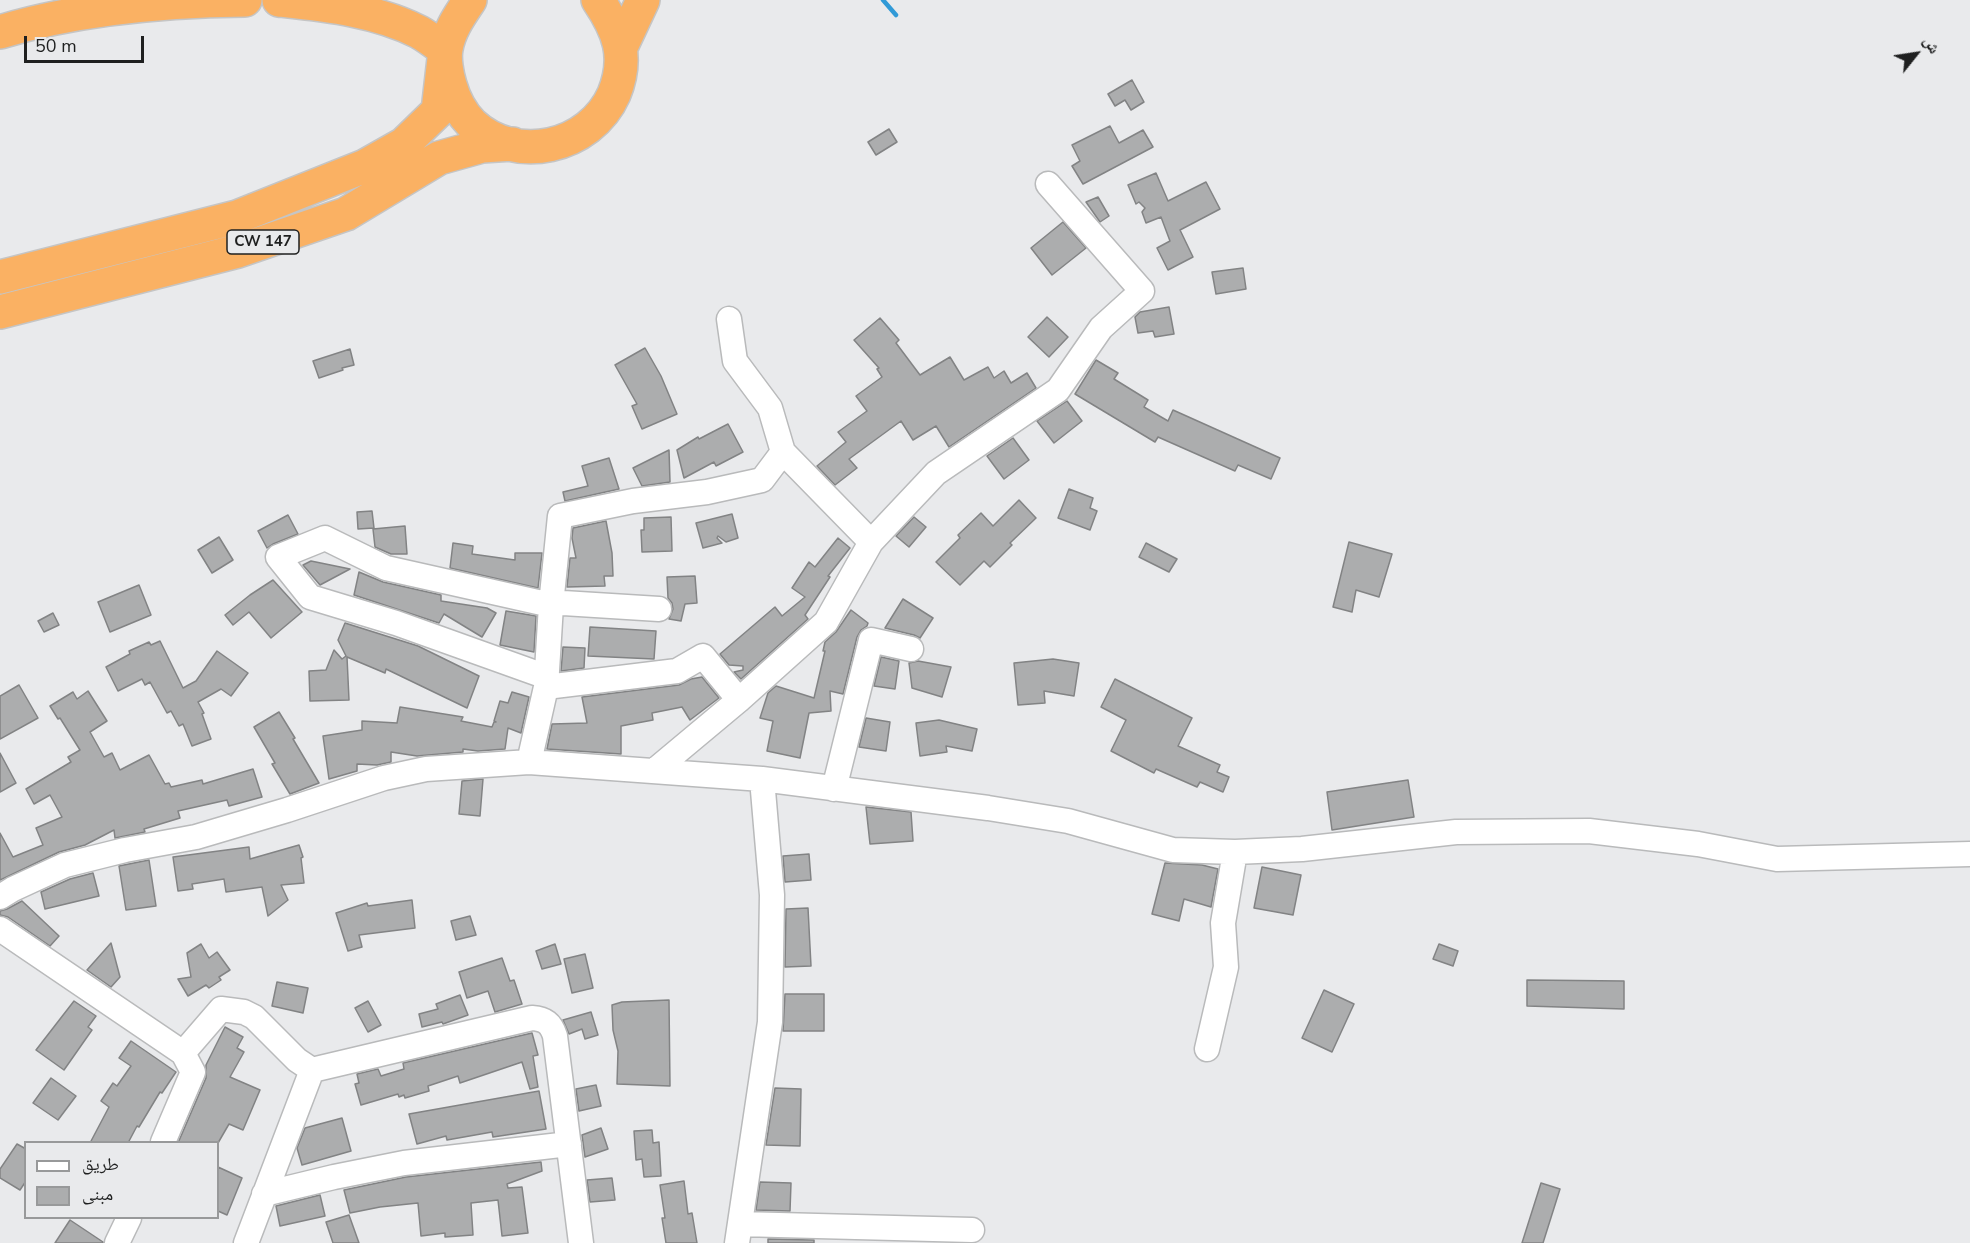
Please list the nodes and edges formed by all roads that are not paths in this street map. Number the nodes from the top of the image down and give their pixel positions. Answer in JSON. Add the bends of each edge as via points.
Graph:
{"nodes":[{"id":1,"x":245,"y":0,"type":"edge"},
{"id":2,"x":279,"y":0,"type":"edge"},
{"id":3,"x":470,"y":0,"type":"edge"},
{"id":4,"x":598,"y":0,"type":"edge"},
{"id":5,"x":643,"y":0,"type":"edge"},
{"id":6,"x":0,"y":32,"type":"edge"},
{"id":7,"x":621,"y":47,"type":"junction"},
{"id":8,"x":445,"y":50,"type":"junction"},
{"id":9,"x":513,"y":144,"type":"junction"},
{"id":10,"x":1048,"y":184,"type":"dead end"},
{"id":11,"x":0,"y":277,"type":"edge"},
{"id":12,"x":0,"y":312,"type":"edge"},
{"id":13,"x":729,"y":319,"type":"dead end"},
{"id":14,"x":783,"y":452,"type":"junction"},
{"id":15,"x":871,"y":542,"type":"junction"},
{"id":16,"x":551,"y":605,"type":"junction"},
{"id":17,"x":659,"y":609,"type":"dead end"},
{"id":18,"x":911,"y":649,"type":"dead end"},
{"id":19,"x":547,"y":682,"type":"junction"},
{"id":20,"x":739,"y":700,"type":"junction"},
{"id":21,"x":529,"y":762,"type":"junction"},
{"id":22,"x":654,"y":771,"type":"junction"},
{"id":23,"x":762,"y":779,"type":"junction"},
{"id":24,"x":834,"y":789,"type":"junction"},
{"id":25,"x":1235,"y":852,"type":"junction"},
{"id":26,"x":1970,"y":854,"type":"edge"},
{"id":27,"x":0,"y":897,"type":"edge"},
{"id":28,"x":0,"y":930,"type":"edge"},
{"id":29,"x":1207,"y":1049,"type":"dead end"},
{"id":30,"x":183,"y":1053,"type":"junction"},
{"id":31,"x":312,"y":1070,"type":"junction"},
{"id":32,"x":164,"y":1141,"type":"edge"},
{"id":33,"x":568,"y":1144,"type":"junction"},
{"id":34,"x":264,"y":1194,"type":"junction"},
{"id":35,"x":129,"y":1219,"type":"edge"},
{"id":36,"x":972,"y":1230,"type":"dead end"},
{"id":37,"x":738,"y":1234,"type":"edge"},
{"id":38,"x":117,"y":1243,"type":"edge"},
{"id":39,"x":246,"y":1243,"type":"edge"},
{"id":40,"x":581,"y":1243,"type":"edge"}],
"edges":[{"from":1,"to":6,"type":"highway","via":[[111,9],[27,23]]},
{"from":2,"to":8,"type":"highway","via":[[381,18],[419,32]]},
{"from":3,"to":8,"type":"highway","via":[[454,23]]},
{"from":4,"to":7,"type":"highway","via":[[613,21]]},
{"from":5,"to":7,"type":"highway"},
{"from":7,"to":9,"type":"highway","via":[[619,82],[608,107],[590,127],[566,141],[540,147]]},
{"from":8,"to":9,"type":"highway","via":[[447,78],[455,101],[471,124],[489,137]]},
{"from":8,"to":11,"type":"highway","number":"CW 147","via":[[438,111],[404,144],[365,166],[237,217]]},
{"from":9,"to":12,"type":"highway","number":"CW 147","via":[[482,146],[439,158],[346,214],[238,251]]},
{"from":10,"to":15,"type":"street","via":[[1142,291],[1101,328],[1058,390],[936,473]]},
{"from":13,"to":14,"type":"street","via":[[735,361],[770,408]]},
{"from":14,"to":15,"type":"street"},
{"from":14,"to":16,"type":"street","via":[[762,480],[560,516]]},
{"from":15,"to":20,"type":"street","via":[[826,622]]},
{"from":16,"to":17,"type":"street"},
{"from":16,"to":19,"type":"street"},
{"from":16,"to":19,"type":"street","via":[[386,568],[325,538],[278,557],[310,597],[396,623]]},
{"from":18,"to":24,"type":"street","via":[[871,640]]},
{"from":19,"to":20,"type":"street","via":[[677,671],[703,656]]},
{"from":19,"to":21,"type":"street"},
{"from":20,"to":22,"type":"street"},
{"from":21,"to":22,"type":"street"},
{"from":21,"to":27,"type":"street","via":[[426,769],[384,778],[196,837],[65,865]]},
{"from":22,"to":23,"type":"street"},
{"from":23,"to":24,"type":"street"},
{"from":23,"to":37,"type":"street","via":[[772,895],[770,1022]]},
{"from":24,"to":25,"type":"street","via":[[1068,821],[1173,850]]},
{"from":25,"to":26,"type":"street","via":[[1302,849],[1456,832],[1589,831],[1698,844],[1777,859]]},
{"from":25,"to":29,"type":"street","via":[[1223,923],[1226,967]]},
{"from":28,"to":30,"type":"street"},
{"from":30,"to":31,"type":"street","via":[[220,1009],[244,1012]]},
{"from":30,"to":32,"type":"street","via":[[193,1072]]},
{"from":31,"to":33,"type":"street","via":[[542,1018],[555,1036]]},
{"from":31,"to":34,"type":"street"},
{"from":33,"to":34,"type":"street","via":[[404,1163]]},
{"from":33,"to":40,"type":"street"},
{"from":34,"to":39,"type":"street"},
{"from":35,"to":38,"type":"street"},
{"from":36,"to":37,"type":"street"}]}
